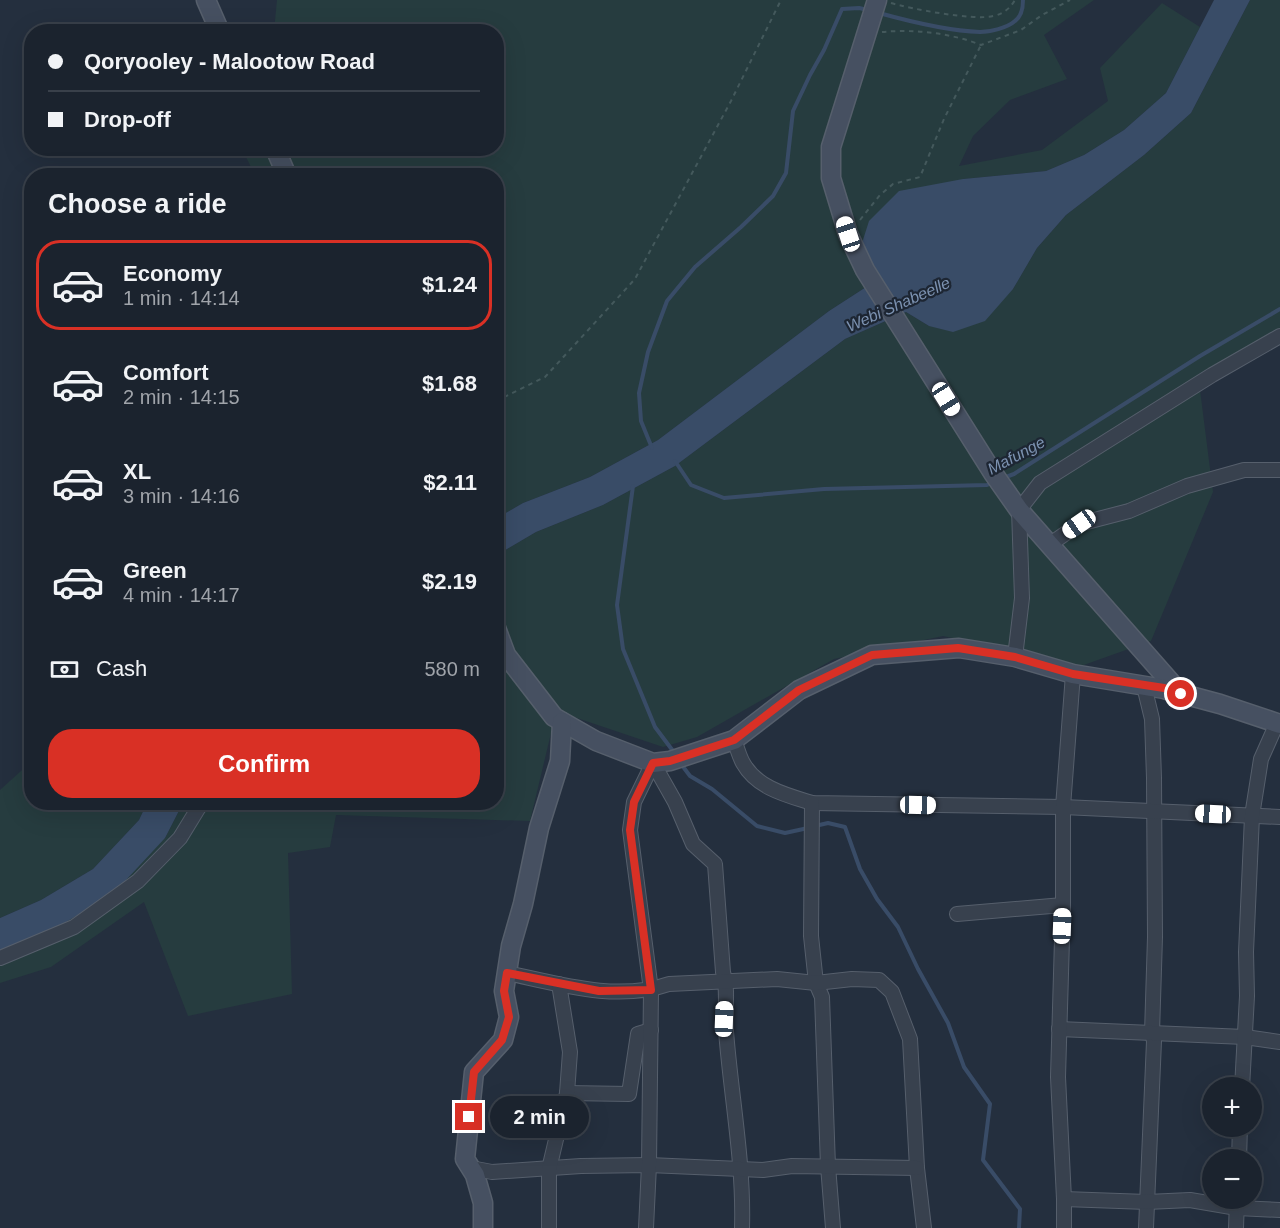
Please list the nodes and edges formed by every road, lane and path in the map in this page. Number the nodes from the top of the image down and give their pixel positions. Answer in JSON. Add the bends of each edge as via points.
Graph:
{"nodes":[{"id":1,"x":206,"y":0,"type":"edge"},
{"id":2,"x":781,"y":0,"type":"edge"},
{"id":3,"x":1015,"y":0,"type":"edge"},
{"id":4,"x":1070,"y":0,"type":"edge"},
{"id":5,"x":881,"y":2,"type":"edge"},
{"id":6,"x":216,"y":24,"type":"edge"},
{"id":7,"x":868,"y":30,"type":"junction"},
{"id":8,"x":981,"y":45,"type":"junction"},
{"id":9,"x":848,"y":234,"type":"junction"},
{"id":10,"x":1280,"y":336,"type":"edge"},
{"id":11,"x":504,"y":397,"type":"edge"},
{"id":12,"x":1280,"y":470,"type":"edge"},
{"id":13,"x":1019,"y":510,"type":"junction"},
{"id":14,"x":1048,"y":545,"type":"junction"},
{"id":15,"x":504,"y":650,"type":"edge"},
{"id":16,"x":1015,"y":657,"type":"junction"},
{"id":17,"x":1073,"y":674,"type":"junction"},
{"id":18,"x":1144,"y":686,"type":"junction"},
{"id":19,"x":1181,"y":694,"type":"junction"},
{"id":20,"x":561,"y":722,"type":"junction"},
{"id":21,"x":1278,"y":724,"type":"edge"},
{"id":22,"x":734,"y":740,"type":"junction"},
{"id":23,"x":661,"y":762,"type":"junction"},
{"id":24,"x":812,"y":803,"type":"junction"},
{"id":25,"x":1063,"y":807,"type":"junction"},
{"id":26,"x":197,"y":810,"type":"edge"},
{"id":27,"x":1155,"y":811,"type":"junction"},
{"id":28,"x":1252,"y":816,"type":"junction"},
{"id":29,"x":1280,"y":818,"type":"edge"},
{"id":30,"x":1063,"y":905,"type":"junction"},
{"id":31,"x":957,"y":914,"type":"dead end"},
{"id":32,"x":0,"y":958,"type":"edge"},
{"id":33,"x":507,"y":973,"type":"junction"},
{"id":34,"x":726,"y":982,"type":"junction"},
{"id":35,"x":816,"y":983,"type":"junction"},
{"id":36,"x":559,"y":984,"type":"junction"},
{"id":37,"x":651,"y":990,"type":"junction"},
{"id":38,"x":1059,"y":1029,"type":"junction"},
{"id":39,"x":651,"y":1030,"type":"junction"},
{"id":40,"x":1152,"y":1033,"type":"junction"},
{"id":41,"x":1245,"y":1037,"type":"junction"},
{"id":42,"x":1280,"y":1042,"type":"edge"},
{"id":43,"x":1243,"y":1077,"type":"edge"},
{"id":44,"x":567,"y":1093,"type":"junction"},
{"id":45,"x":649,"y":1165,"type":"junction"},
{"id":46,"x":828,"y":1166,"type":"junction"},
{"id":47,"x":471,"y":1168,"type":"junction"},
{"id":48,"x":918,"y":1168,"type":"junction"},
{"id":49,"x":549,"y":1169,"type":"junction"},
{"id":50,"x":740,"y":1169,"type":"junction"},
{"id":51,"x":1064,"y":1199,"type":"junction"},
{"id":52,"x":1202,"y":1201,"type":"edge"},
{"id":53,"x":1147,"y":1202,"type":"junction"},
{"id":54,"x":1262,"y":1207,"type":"edge"},
{"id":55,"x":1237,"y":1209,"type":"edge"},
{"id":56,"x":1280,"y":1210,"type":"edge"},
{"id":57,"x":483,"y":1228,"type":"edge"},
{"id":58,"x":549,"y":1228,"type":"edge"},
{"id":59,"x":646,"y":1228,"type":"edge"},
{"id":60,"x":742,"y":1228,"type":"edge"},
{"id":61,"x":833,"y":1228,"type":"edge"},
{"id":62,"x":924,"y":1228,"type":"edge"},
{"id":63,"x":1064,"y":1228,"type":"edge"},
{"id":64,"x":1146,"y":1228,"type":"edge"},
{"id":65,"x":1236,"y":1228,"type":"edge"}],
"edges":[{"from":1,"to":6,"type":"street"},
{"from":2,"to":11,"type":"path","via":[[635,279],[544,377]]},
{"from":3,"to":5,"type":"path","via":[[1006,12],[992,17]]},
{"from":4,"to":8,"type":"path","via":[[1021,30]]},
{"from":5,"to":7,"type":"street"},
{"from":7,"to":8,"type":"path","via":[[904,30],[966,39]]},
{"from":7,"to":9,"type":"street","via":[[831,147],[831,178]]},
{"from":8,"to":9,"type":"path","via":[[920,177],[893,184]]},
{"from":9,"to":13,"type":"street","via":[[865,270]]},
{"from":10,"to":13,"type":"street","via":[[1040,483]]},
{"from":12,"to":14,"type":"street","via":[[1244,470],[1187,486],[1129,511],[1079,524]]},
{"from":13,"to":14,"type":"street"},
{"from":13,"to":16,"type":"street","via":[[1022,598]]},
{"from":14,"to":19,"type":"street"},
{"from":15,"to":20,"type":"street"},
{"from":16,"to":17,"type":"street"},
{"from":16,"to":22,"type":"street","via":[[958,648],[872,655],[799,690]]},
{"from":17,"to":18,"type":"street"},
{"from":17,"to":25,"type":"street"},
{"from":18,"to":19,"type":"street"},
{"from":18,"to":27,"type":"street","via":[[1152,719]]},
{"from":19,"to":21,"type":"street"},
{"from":20,"to":23,"type":"street","via":[[596,741]]},
{"from":20,"to":33,"type":"street","via":[[560,761],[539,828]]},
{"from":21,"to":28,"type":"street","via":[[1261,759]]},
{"from":22,"to":23,"type":"street"},
{"from":22,"to":24,"type":"street","via":[[743,763],[761,784]]},
{"from":23,"to":34,"type":"street","via":[[693,844],[715,864]]},
{"from":23,"to":37,"type":"street","via":[[634,802],[630,830]]},
{"from":24,"to":25,"type":"street"},
{"from":24,"to":35,"type":"street","via":[[811,936]]},
{"from":25,"to":27,"type":"street"},
{"from":25,"to":30,"type":"street"},
{"from":26,"to":32,"type":"street","via":[[180,838],[138,880],[74,927]]},
{"from":27,"to":28,"type":"street"},
{"from":27,"to":40,"type":"street"},
{"from":28,"to":29,"type":"street"},
{"from":28,"to":41,"type":"street"},
{"from":30,"to":31,"type":"street"},
{"from":30,"to":38,"type":"street"},
{"from":33,"to":36,"type":"street"},
{"from":33,"to":47,"type":"street","via":[[504,991],[509,1017],[502,1040],[474,1072],[465,1159]]},
{"from":34,"to":35,"type":"street"},
{"from":34,"to":37,"type":"street","via":[[669,984]]},
{"from":34,"to":50,"type":"street","via":[[724,1019]]},
{"from":35,"to":46,"type":"street","via":[[822,997]]},
{"from":35,"to":48,"type":"street","via":[[879,980],[892,992],[910,1039]]},
{"from":36,"to":37,"type":"street","via":[[599,991]]},
{"from":36,"to":44,"type":"street","via":[[570,1052]]},
{"from":37,"to":39,"type":"street"},
{"from":38,"to":40,"type":"street"},
{"from":38,"to":51,"type":"street"},
{"from":39,"to":44,"type":"street","via":[[638,1034],[629,1094]]},
{"from":39,"to":45,"type":"street"},
{"from":40,"to":41,"type":"street"},
{"from":40,"to":53,"type":"street"},
{"from":41,"to":42,"type":"street"},
{"from":41,"to":43,"type":"street"},
{"from":44,"to":49,"type":"street"},
{"from":45,"to":49,"type":"street"},
{"from":45,"to":50,"type":"street"},
{"from":45,"to":59,"type":"street"},
{"from":46,"to":48,"type":"street"},
{"from":46,"to":50,"type":"street"},
{"from":46,"to":61,"type":"street"},
{"from":47,"to":49,"type":"street","via":[[492,1172]]},
{"from":47,"to":57,"type":"street","via":[[483,1203]]},
{"from":48,"to":62,"type":"street"},
{"from":49,"to":58,"type":"street"},
{"from":50,"to":60,"type":"street"},
{"from":51,"to":53,"type":"street"},
{"from":51,"to":63,"type":"street"},
{"from":52,"to":53,"type":"street"},
{"from":53,"to":64,"type":"street"},
{"from":54,"to":56,"type":"street"},
{"from":55,"to":65,"type":"street"}]}
